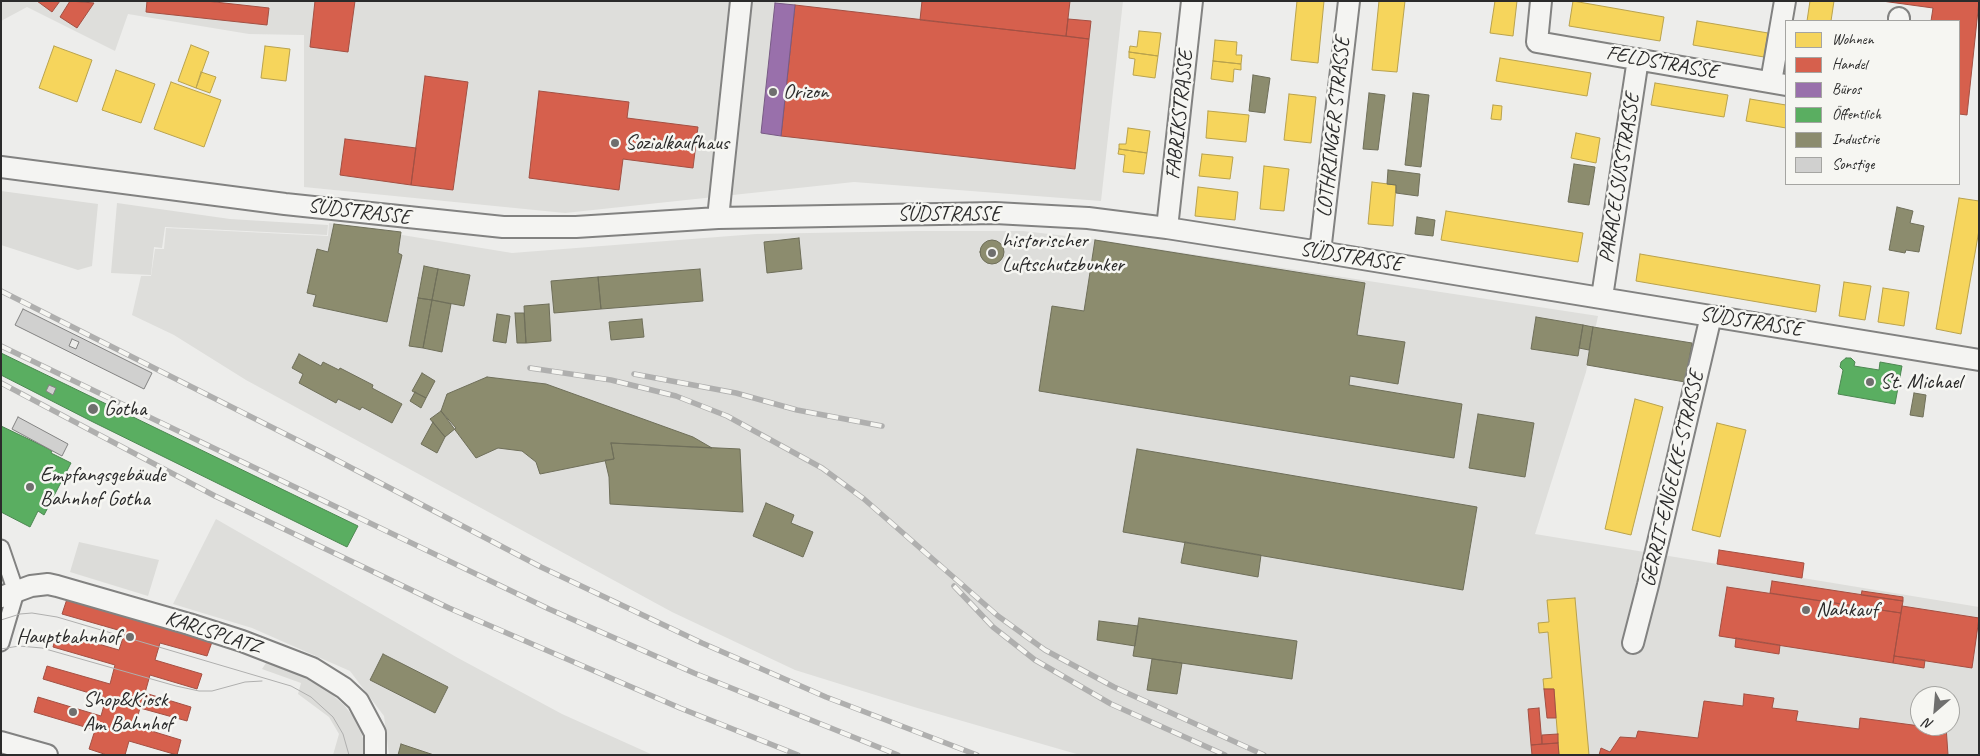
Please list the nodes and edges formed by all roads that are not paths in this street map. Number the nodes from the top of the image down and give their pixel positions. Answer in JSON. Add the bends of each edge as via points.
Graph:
{"nodes":[{"id":1,"x":741,"y":1,"type":"edge"},
{"id":2,"x":1192,"y":1,"type":"edge"},
{"id":3,"x":1349,"y":1,"type":"edge"},
{"id":4,"x":1542,"y":1,"type":"edge"},
{"id":5,"x":1785,"y":1,"type":"edge"},
{"id":6,"x":1638,"y":59,"type":"junction"},
{"id":7,"x":1779,"y":83,"type":"edge"},
{"id":8,"x":1,"y":168,"type":"edge"},
{"id":9,"x":718,"y":218,"type":"junction"},
{"id":10,"x":1167,"y":228,"type":"junction"},
{"id":11,"x":1320,"y":252,"type":"junction"},
{"id":12,"x":1602,"y":297,"type":"junction"},
{"id":13,"x":1711,"y":316,"type":"junction"},
{"id":14,"x":1979,"y":360,"type":"edge"},
{"id":15,"x":1,"y":548,"type":"edge"},
{"id":16,"x":9,"y":594,"type":"edge"},
{"id":17,"x":1,"y":643,"type":"edge"},
{"id":18,"x":1633,"y":643,"type":"dead end"},
{"id":19,"x":1,"y":742,"type":"edge"},
{"id":20,"x":47,"y":755,"type":"edge"},
{"id":21,"x":376,"y":755,"type":"edge"}],
"edges":[{"from":1,"to":9,"type":"street"},
{"from":2,"to":10,"type":"street","name":"FABRIKSTRASSE"},
{"from":3,"to":11,"type":"street","name":"LOTHRINGER STRASSE"},
{"from":4,"to":6,"type":"street","name":"FELDSTRASSE","via":[[1537,42]]},
{"from":5,"to":7,"type":"street"},
{"from":6,"to":7,"type":"street","name":"FELDSTRASSE"},
{"from":6,"to":12,"type":"street","name":"PARACELSUSSTRASSE"},
{"from":8,"to":9,"type":"street","name":"SÜDSTRASSE","via":[[285,204],[503,227],[576,227]]},
{"from":9,"to":10,"type":"street","name":"SÜDSTRASSE","via":[[995,213],[1088,218]]},
{"from":10,"to":11,"type":"street","name":"SÜDSTRASSE"},
{"from":11,"to":12,"type":"street","name":"SÜDSTRASSE"},
{"from":12,"to":13,"type":"street","name":"SÜDSTRASSE"},
{"from":13,"to":14,"type":"street","name":"SÜDSTRASSE"},
{"from":13,"to":18,"type":"street","name":"GERRIT-ENGELKE-STRASSE"},
{"from":15,"to":16,"type":"street"},
{"from":16,"to":17,"type":"street"},
{"from":16,"to":21,"type":"street","name":"KARLSPLATZ","via":[[48,584],[65,588],[198,626],[312,668],[358,701],[375,733]]},
{"from":19,"to":20,"type":"street"}]}
